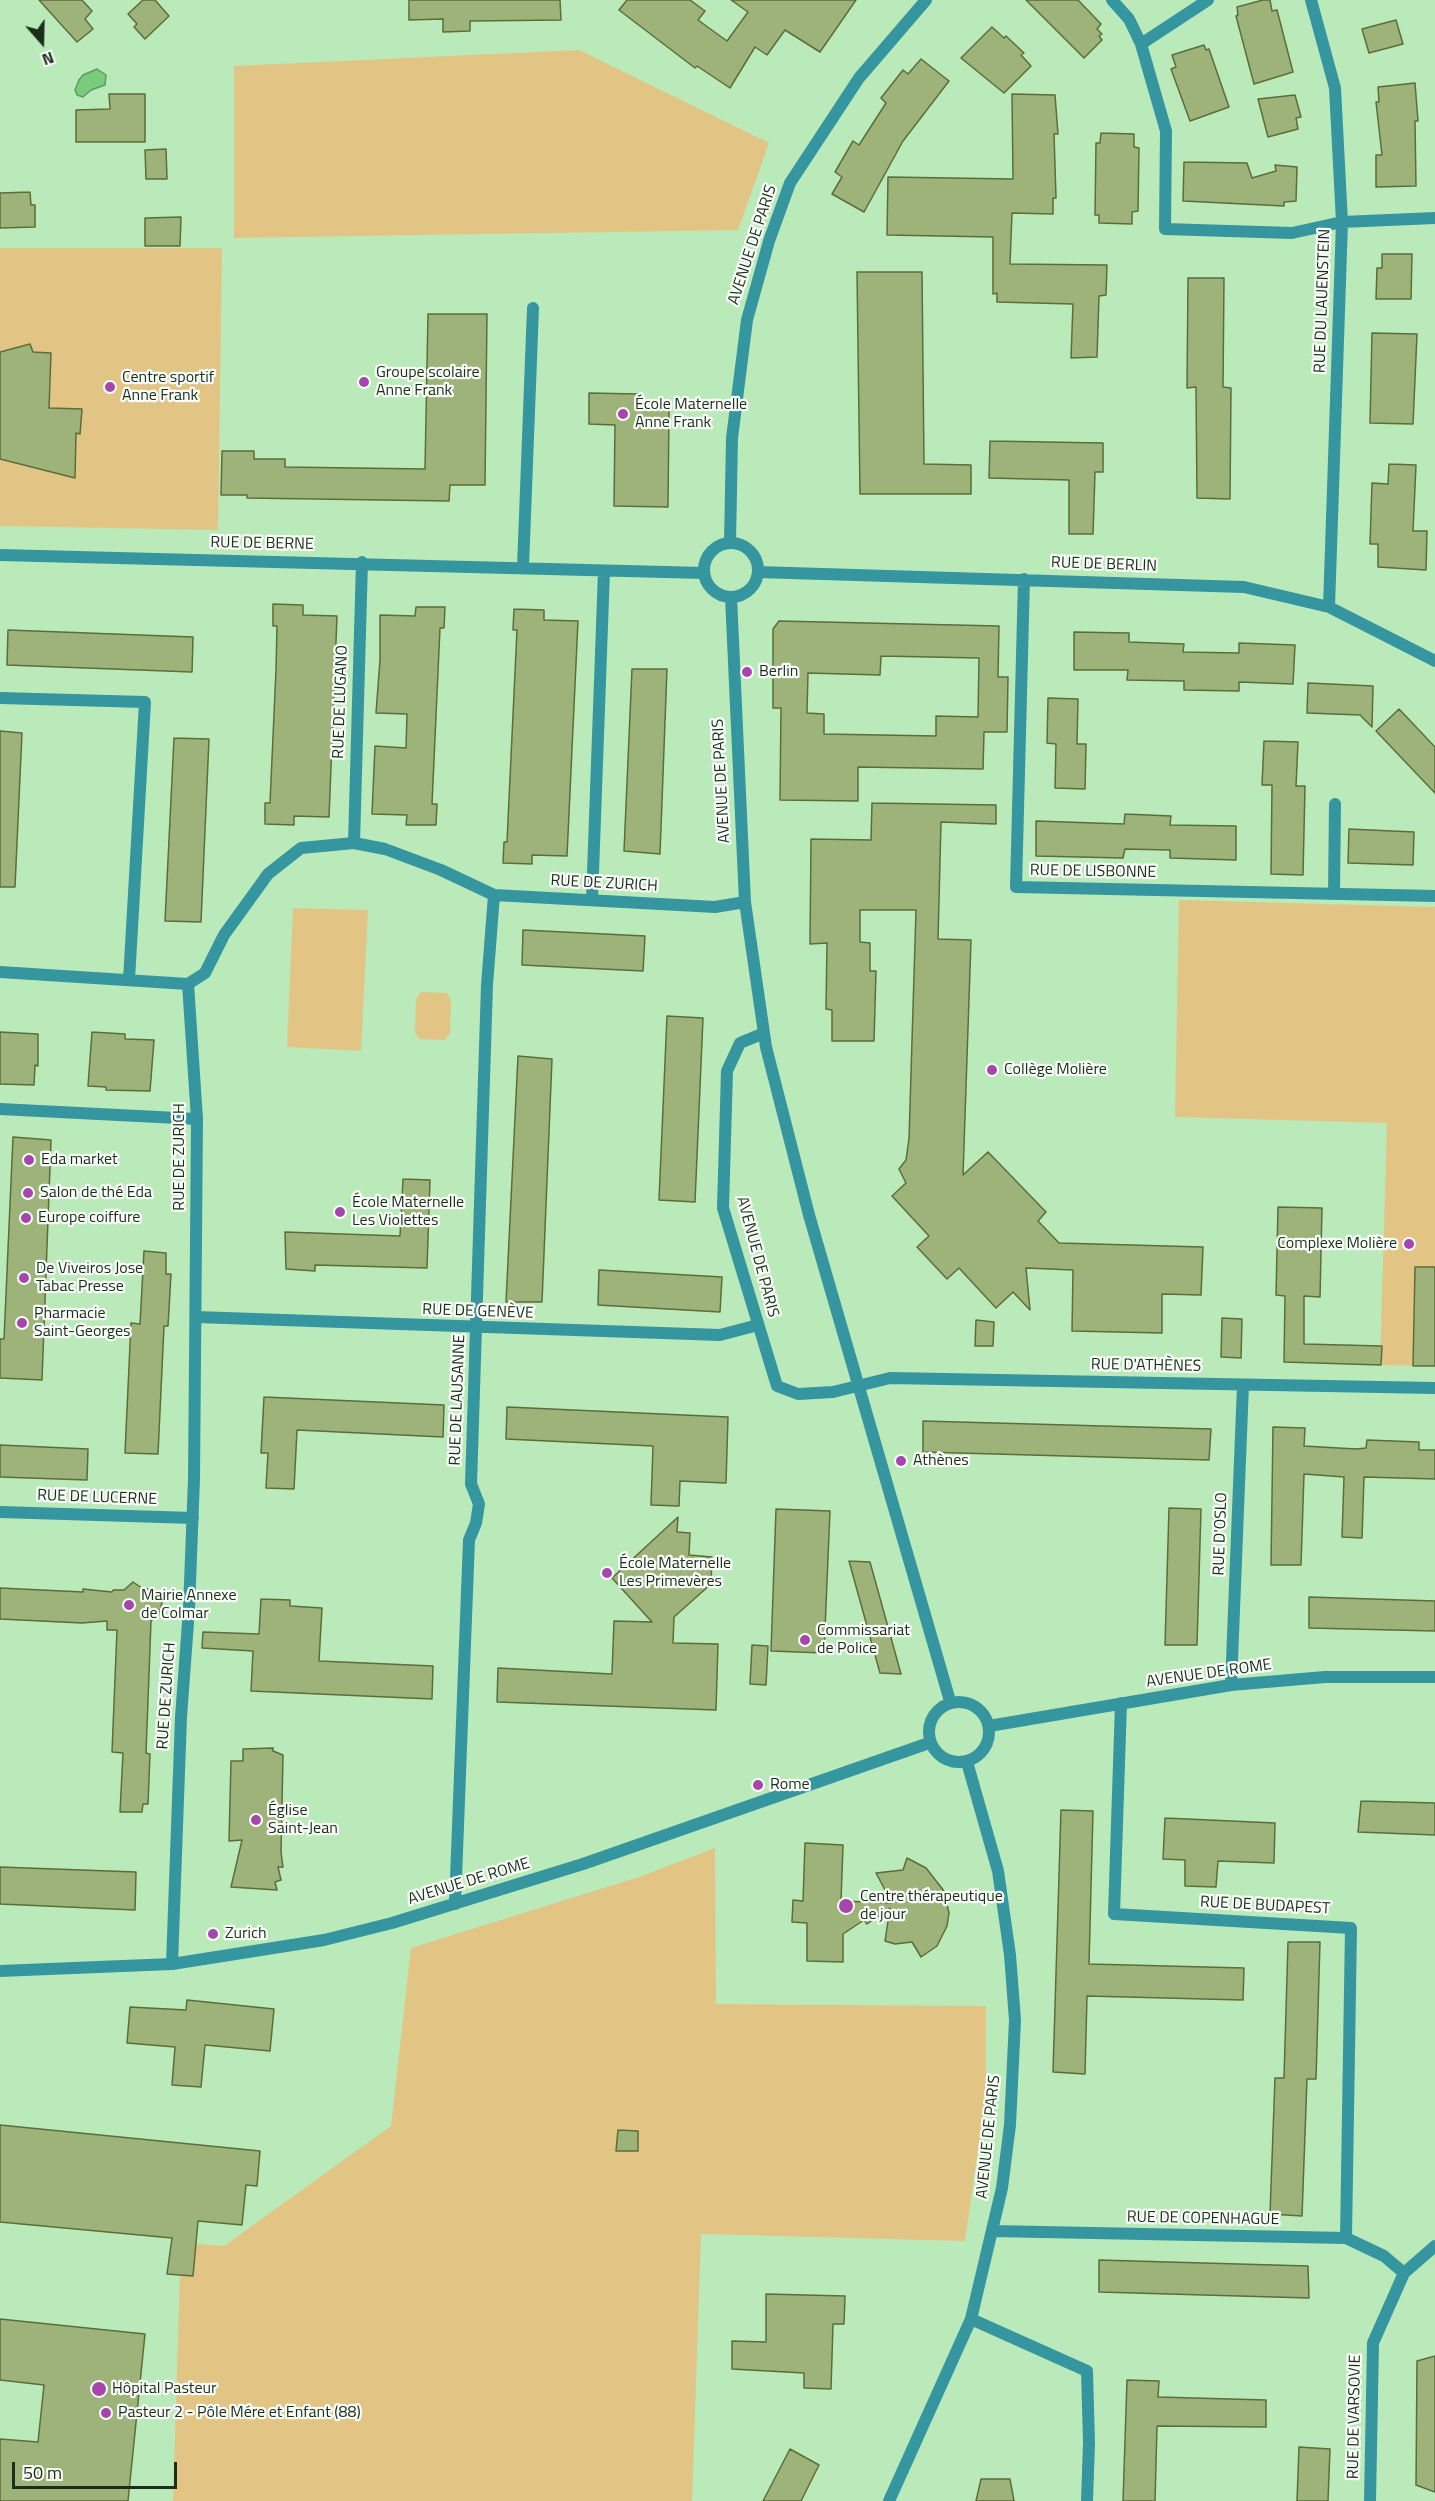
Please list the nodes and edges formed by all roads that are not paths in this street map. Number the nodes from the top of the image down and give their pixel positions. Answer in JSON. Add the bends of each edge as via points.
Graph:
{"nodes":[{"id":1,"x":926,"y":0,"type":"edge"},
{"id":2,"x":1112,"y":0,"type":"edge"},
{"id":3,"x":1208,"y":0,"type":"edge"},
{"id":4,"x":1311,"y":0,"type":"edge"},
{"id":5,"x":1141,"y":44,"type":"junction"},
{"id":6,"x":1435,"y":218,"type":"edge"},
{"id":7,"x":1342,"y":222,"type":"junction"},
{"id":8,"x":533,"y":308,"type":"dead end"},
{"id":9,"x":730,"y":543,"type":"junction"},
{"id":10,"x":0,"y":555,"type":"edge"},
{"id":11,"x":362,"y":562,"type":"junction"},
{"id":12,"x":523,"y":567,"type":"junction"},
{"id":13,"x":604,"y":571,"type":"junction"},
{"id":14,"x":758,"y":572,"type":"junction"},
{"id":15,"x":704,"y":573,"type":"junction"},
{"id":16,"x":1024,"y":579,"type":"junction"},
{"id":17,"x":731,"y":597,"type":"junction"},
{"id":18,"x":1329,"y":607,"type":"junction"},
{"id":19,"x":1435,"y":661,"type":"edge"},
{"id":20,"x":0,"y":698,"type":"edge"},
{"id":21,"x":1335,"y":804,"type":"dead end"},
{"id":22,"x":354,"y":843,"type":"junction"},
{"id":23,"x":1334,"y":894,"type":"junction"},
{"id":24,"x":494,"y":895,"type":"junction"},
{"id":25,"x":1435,"y":897,"type":"edge"},
{"id":26,"x":592,"y":900,"type":"junction"},
{"id":27,"x":745,"y":903,"type":"junction"},
{"id":28,"x":0,"y":972,"type":"edge"},
{"id":29,"x":129,"y":980,"type":"junction"},
{"id":30,"x":188,"y":984,"type":"junction"},
{"id":31,"x":764,"y":1033,"type":"junction"},
{"id":32,"x":0,"y":1109,"type":"edge"},
{"id":33,"x":197,"y":1119,"type":"junction"},
{"id":34,"x":196,"y":1317,"type":"junction"},
{"id":35,"x":758,"y":1325,"type":"junction"},
{"id":36,"x":477,"y":1329,"type":"junction"},
{"id":37,"x":1243,"y":1384,"type":"junction"},
{"id":38,"x":858,"y":1385,"type":"junction"},
{"id":39,"x":1435,"y":1388,"type":"edge"},
{"id":40,"x":0,"y":1512,"type":"edge"},
{"id":41,"x":192,"y":1518,"type":"junction"},
{"id":42,"x":1435,"y":1677,"type":"edge"},
{"id":43,"x":1231,"y":1685,"type":"junction"},
{"id":44,"x":950,"y":1701,"type":"junction"},
{"id":45,"x":1121,"y":1703,"type":"junction"},
{"id":46,"x":990,"y":1726,"type":"junction"},
{"id":47,"x":929,"y":1743,"type":"junction"},
{"id":48,"x":967,"y":1762,"type":"junction"},
{"id":49,"x":454,"y":1904,"type":"junction"},
{"id":50,"x":172,"y":1964,"type":"junction"},
{"id":51,"x":0,"y":1971,"type":"edge"},
{"id":52,"x":992,"y":2231,"type":"junction"},
{"id":53,"x":1346,"y":2238,"type":"junction"},
{"id":54,"x":1435,"y":2246,"type":"edge"},
{"id":55,"x":1404,"y":2273,"type":"junction"},
{"id":56,"x":971,"y":2319,"type":"junction"},
{"id":57,"x":889,"y":2501,"type":"edge"},
{"id":58,"x":1087,"y":2501,"type":"edge"},
{"id":59,"x":1370,"y":2501,"type":"edge"}],
"edges":[{"from":1,"to":9,"type":"street","name":"AVENUE DE PARIS","via":[[860,78],[790,183],[769,241],[747,320],[732,438]]},
{"from":2,"to":5,"type":"street","via":[[1129,19]]},
{"from":3,"to":5,"type":"street"},
{"from":4,"to":7,"type":"street","name":"RUE DU LAUENSTEIN","via":[[1335,87]]},
{"from":5,"to":7,"type":"street","via":[[1166,131],[1166,229],[1292,233]]},
{"from":6,"to":7,"type":"street"},
{"from":7,"to":18,"type":"street","name":"RUE DU LAUENSTEIN"},
{"from":8,"to":12,"type":"street"},
{"from":9,"to":14,"type":"street","via":[[748,550]]},
{"from":9,"to":15,"type":"street","via":[[710,554]]},
{"from":10,"to":11,"type":"street","name":"RUE DE BERNE"},
{"from":11,"to":12,"type":"street","name":"RUE DE BERNE"},
{"from":11,"to":22,"type":"street","name":"RUE DE LUGANO"},
{"from":12,"to":13,"type":"street","name":"RUE DE BERNE"},
{"from":13,"to":15,"type":"street","name":"RUE DE BERNE"},
{"from":13,"to":26,"type":"street"},
{"from":14,"to":16,"type":"street","name":"RUE DE BERLIN"},
{"from":14,"to":17,"type":"street","via":[[753,586],[744,594]]},
{"from":15,"to":17,"type":"street","via":[[714,592]]},
{"from":16,"to":18,"type":"street","name":"RUE DE BERLIN","via":[[1244,587]]},
{"from":16,"to":23,"type":"street","name":"RUE DE LISBONNE","via":[[1016,887]]},
{"from":17,"to":27,"type":"street","name":"AVENUE DE PARIS"},
{"from":18,"to":19,"type":"street","name":"RUE DE BERLIN"},
{"from":20,"to":29,"type":"street","via":[[145,702]]},
{"from":21,"to":23,"type":"street"},
{"from":22,"to":24,"type":"street","name":"RUE DE ZURICH","via":[[385,849]]},
{"from":22,"to":30,"type":"street","name":"RUE DE ZURICH","via":[[301,848],[268,874],[224,935],[205,973]]},
{"from":23,"to":25,"type":"street","name":"RUE DE LISBONNE"},
{"from":24,"to":26,"type":"street","name":"RUE DE ZURICH"},
{"from":24,"to":36,"type":"street","name":"RUE DE LAUSANNE","via":[[487,997]]},
{"from":26,"to":27,"type":"street","name":"RUE DE ZURICH","via":[[715,907]]},
{"from":27,"to":31,"type":"street","name":"AVENUE DE PARIS"},
{"from":28,"to":29,"type":"street"},
{"from":29,"to":30,"type":"street"},
{"from":30,"to":33,"type":"street","name":"RUE DE ZURICH"},
{"from":31,"to":35,"type":"street","name":"AVENUE DE PARIS","via":[[740,1043],[727,1071],[722,1181],[723,1208]]},
{"from":31,"to":38,"type":"street","name":"AVENUE DE PARIS","via":[[809,1215]]},
{"from":32,"to":33,"type":"street"},
{"from":33,"to":34,"type":"street","name":"RUE DE ZURICH"},
{"from":34,"to":36,"type":"street","name":"RUE DE GENÈVE"},
{"from":34,"to":41,"type":"street","name":"RUE DE ZURICH"},
{"from":35,"to":36,"type":"street","name":"RUE DE GENÈVE","via":[[720,1335]]},
{"from":35,"to":38,"type":"street","name":"AVENUE DE PARIS","via":[[777,1386],[798,1394],[833,1392]]},
{"from":36,"to":49,"type":"street","name":"RUE DE LAUSANNE","via":[[471,1484],[479,1503],[469,1540]]},
{"from":37,"to":38,"type":"street","name":"RUE D'ATHÈNES","via":[[890,1378]]},
{"from":37,"to":39,"type":"street","name":"RUE D'ATHÈNES"},
{"from":37,"to":43,"type":"street","name":"RUE D'OSLO"},
{"from":38,"to":44,"type":"street","name":"AVENUE DE PARIS"},
{"from":40,"to":41,"type":"street","name":"RUE DE LUCERNE"},
{"from":41,"to":50,"type":"street","name":"RUE DE ZURICH"},
{"from":42,"to":43,"type":"street","name":"AVENUE DE ROME","via":[[1325,1677]]},
{"from":43,"to":45,"type":"street","name":"AVENUE DE ROME"},
{"from":44,"to":46,"type":"street","via":[[975,1705]]},
{"from":44,"to":47,"type":"street","via":[[930,1718]]},
{"from":45,"to":46,"type":"street","name":"AVENUE DE ROME"},
{"from":45,"to":53,"type":"street","name":"RUE DE BUDAPEST","via":[[1114,1914],[1351,1928]]},
{"from":46,"to":48,"type":"street","via":[[984,1750]]},
{"from":47,"to":48,"type":"street","via":[[943,1759]]},
{"from":47,"to":49,"type":"street","name":"AVENUE DE ROME","via":[[583,1864]]},
{"from":48,"to":52,"type":"street","name":"AVENUE DE PARIS","via":[[998,1871],[1015,2020],[1010,2125]]},
{"from":49,"to":50,"type":"street","name":"AVENUE DE ROME","via":[[324,1940]]},
{"from":50,"to":51,"type":"street","name":"AVENUE DE ROME"},
{"from":52,"to":53,"type":"street","name":"RUE DE COPENHAGUE"},
{"from":52,"to":56,"type":"street","name":"AVENUE DE PARIS"},
{"from":53,"to":55,"type":"street","name":"RUE DE COPENHAGUE","via":[[1384,2256]]},
{"from":54,"to":55,"type":"street","name":"RUE DE VARSOVIE"},
{"from":55,"to":59,"type":"street","name":"RUE DE VARSOVIE","via":[[1373,2343]]},
{"from":56,"to":57,"type":"street","name":"AVENUE DE PARIS"},
{"from":56,"to":58,"type":"street","via":[[1087,2371]]}]}
